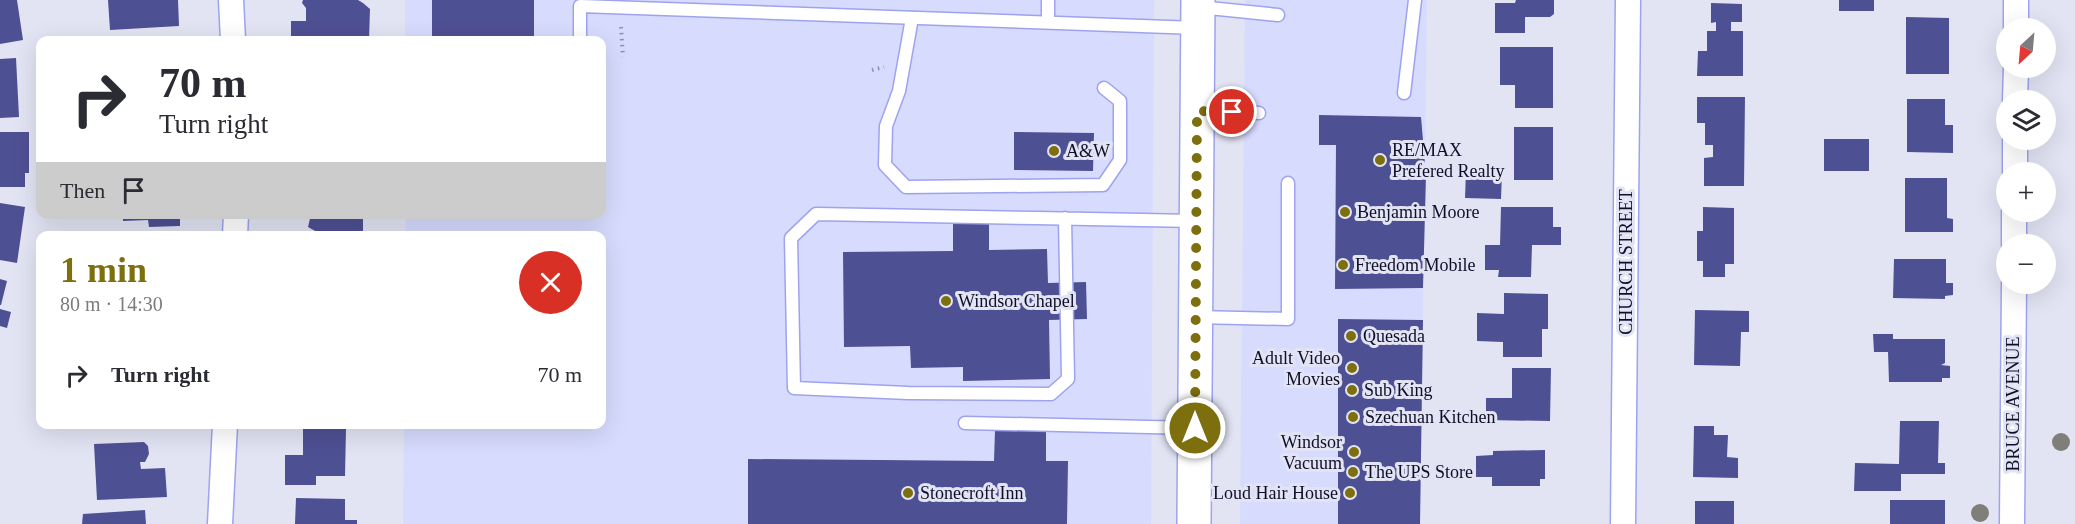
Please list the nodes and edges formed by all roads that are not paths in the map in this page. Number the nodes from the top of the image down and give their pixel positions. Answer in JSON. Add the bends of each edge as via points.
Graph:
{"nodes":[{"id":1,"x":231,"y":0,"type":"edge"},
{"id":2,"x":1048,"y":0,"type":"edge"},
{"id":3,"x":1415,"y":0,"type":"edge"},
{"id":4,"x":1628,"y":0,"type":"edge"},
{"id":5,"x":2016,"y":0,"type":"edge"},
{"id":6,"x":1198,"y":12,"type":"edge"},
{"id":7,"x":1278,"y":15,"type":"dead end"},
{"id":8,"x":912,"y":18,"type":"junction"},
{"id":9,"x":2016,"y":18,"type":"edge"},
{"id":10,"x":1048,"y":22,"type":"junction"},
{"id":11,"x":233,"y":36,"type":"edge"},
{"id":12,"x":580,"y":36,"type":"edge"},
{"id":13,"x":1104,"y":88,"type":"dead end"},
{"id":14,"x":1404,"y":93,"type":"dead end"},
{"id":15,"x":1197,"y":111,"type":"junction"},
{"id":16,"x":1259,"y":113,"type":"dead end"},
{"id":17,"x":1288,"y":183,"type":"dead end"},
{"id":18,"x":1065,"y":218,"type":"junction"},
{"id":19,"x":1197,"y":221,"type":"junction"},
{"id":20,"x":2014,"y":294,"type":"edge"},
{"id":21,"x":1195,"y":317,"type":"junction"},
{"id":22,"x":964,"y":423,"type":"dead end"},
{"id":23,"x":1195,"y":428,"type":"junction"},
{"id":24,"x":225,"y":429,"type":"edge"},
{"id":25,"x":220,"y":524,"type":"edge"},
{"id":26,"x":1194,"y":524,"type":"edge"},
{"id":27,"x":1623,"y":524,"type":"edge"},
{"id":28,"x":2012,"y":524,"type":"edge"}],
"edges":[{"from":1,"to":11,"type":"street"},
{"from":2,"to":10,"type":"lane"},
{"from":3,"to":14,"type":"lane"},
{"from":4,"to":27,"type":"street","name":"CHURCH STREET"},
{"from":5,"to":9,"type":"street"},
{"from":6,"to":7,"type":"lane"},
{"from":6,"to":10,"type":"lane"},
{"from":6,"to":15,"type":"main road"},
{"from":8,"to":10,"type":"lane"},
{"from":8,"to":12,"type":"lane","via":[[580,6]]},
{"from":8,"to":13,"type":"lane","via":[[899,91],[886,126],[885,165],[906,187],[1103,185],[1120,160],[1120,101]]},
{"from":15,"to":16,"type":"lane"},
{"from":15,"to":19,"type":"main road"},
{"from":17,"to":21,"type":"lane","via":[[1288,319]]},
{"from":18,"to":18,"type":"lane","via":[[816,214],[791,238],[794,388],[1051,394],[1068,380]]},
{"from":18,"to":19,"type":"lane"},
{"from":19,"to":21,"type":"main road"},
{"from":20,"to":28,"type":"street","name":"BRUCE AVENUE"},
{"from":21,"to":23,"type":"main road"},
{"from":22,"to":23,"type":"lane"},
{"from":23,"to":26,"type":"main road"},
{"from":24,"to":25,"type":"street"}]}
